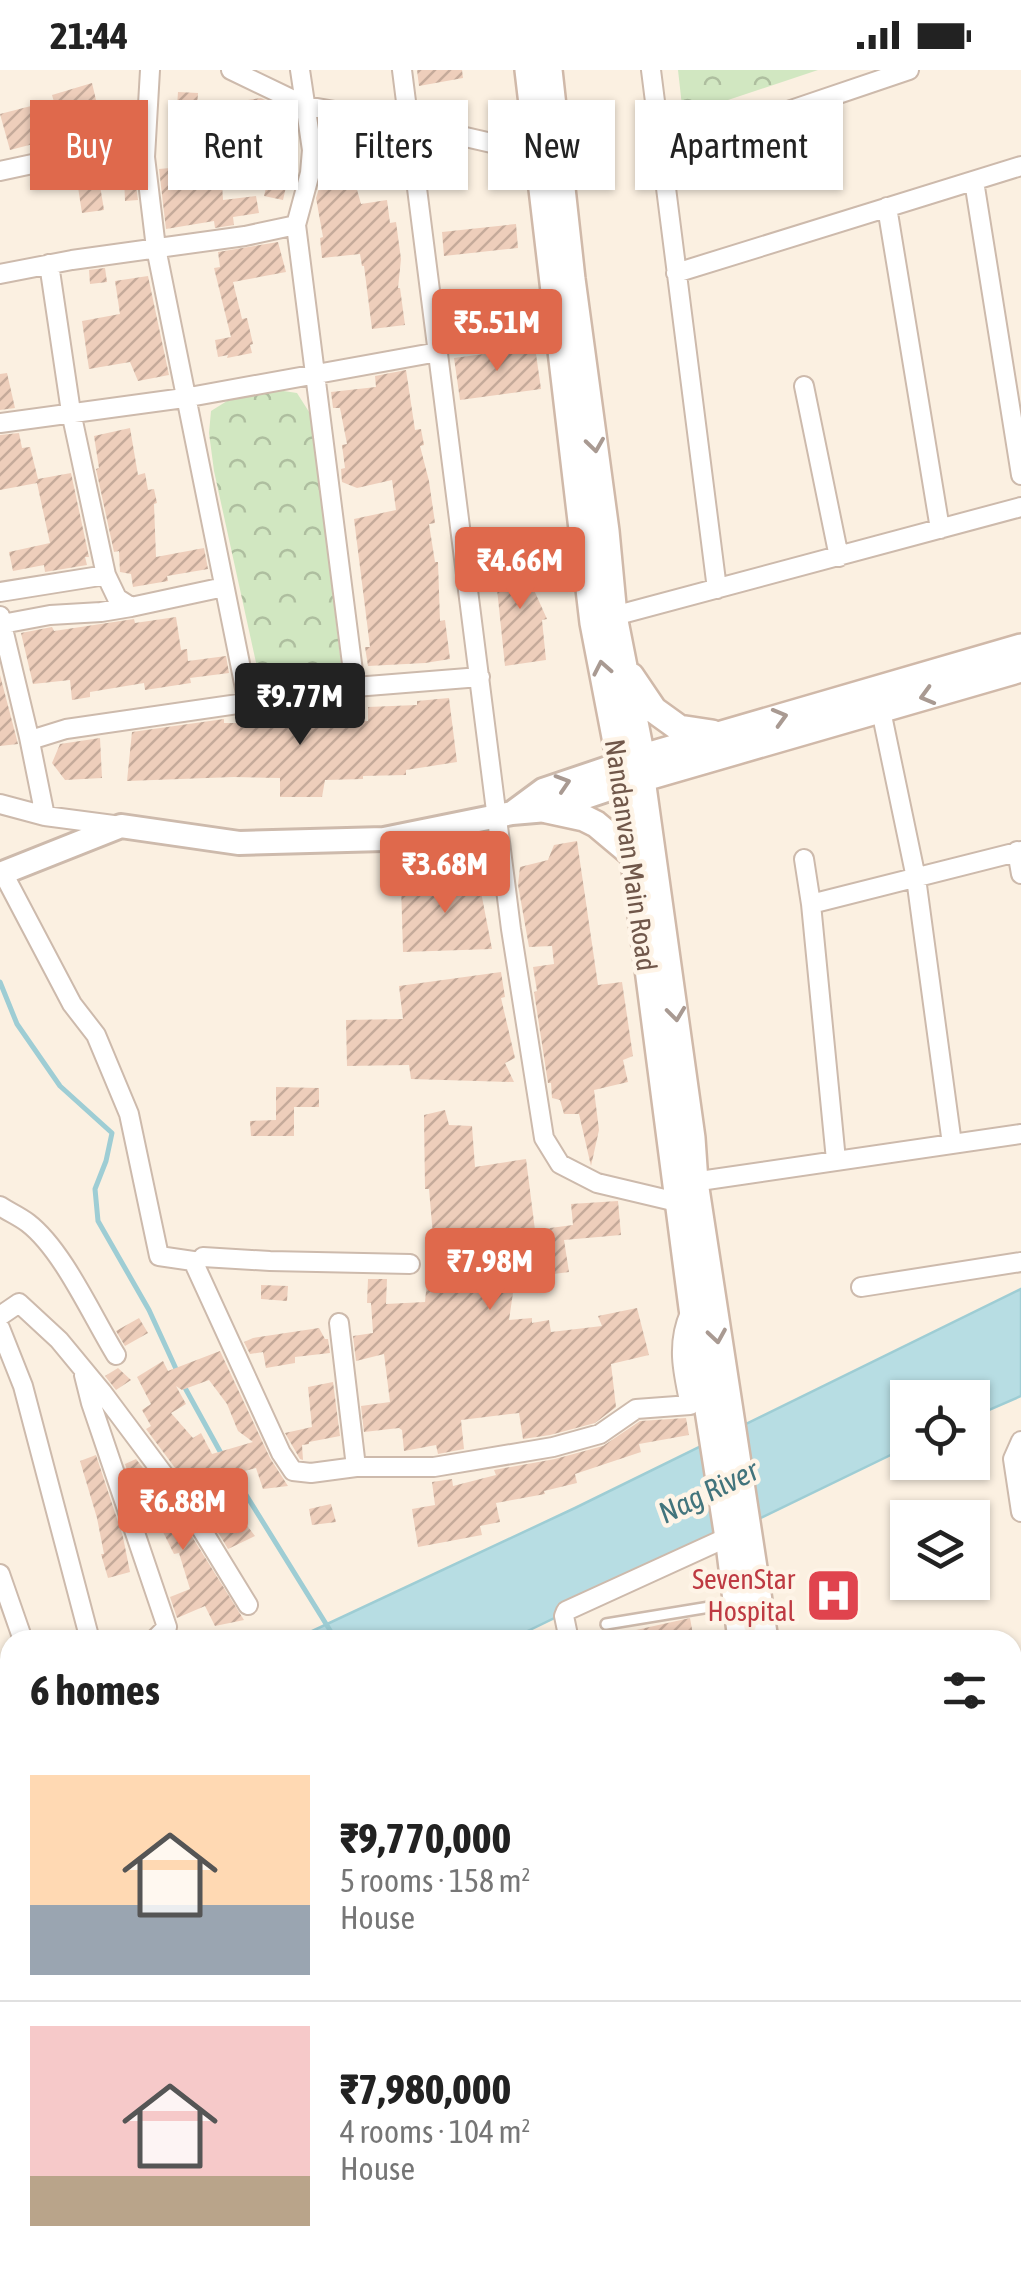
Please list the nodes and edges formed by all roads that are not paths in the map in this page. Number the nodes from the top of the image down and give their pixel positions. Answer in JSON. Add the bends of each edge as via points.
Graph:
{"nodes":[{"id":1,"x":150,"y":70,"type":"edge"},
{"id":2,"x":231,"y":70,"type":"edge"},
{"id":3,"x":300,"y":70,"type":"edge"},
{"id":4,"x":402,"y":70,"type":"edge"},
{"id":5,"x":528,"y":70,"type":"edge"},
{"id":6,"x":549,"y":70,"type":"edge"},
{"id":7,"x":650,"y":70,"type":"edge"},
{"id":8,"x":910,"y":70,"type":"edge"},
{"id":9,"x":406,"y":100,"type":"edge"},
{"id":10,"x":532,"y":100,"type":"edge"},
{"id":11,"x":654,"y":100,"type":"edge"},
{"id":12,"x":821,"y":100,"type":"edge"},
{"id":13,"x":148,"y":105,"type":"edge"},
{"id":14,"x":306,"y":106,"type":"junction"},
{"id":15,"x":318,"y":108,"type":"edge"},
{"id":16,"x":30,"y":165,"type":"edge"},
{"id":17,"x":1021,"y":166,"type":"edge"},
{"id":18,"x":0,"y":171,"type":"edge"},
{"id":19,"x":974,"y":180,"type":"junction"},
{"id":20,"x":148,"y":182,"type":"edge"},
{"id":21,"x":417,"y":190,"type":"edge"},
{"id":22,"x":543,"y":190,"type":"edge"},
{"id":23,"x":666,"y":190,"type":"edge"},
{"id":24,"x":887,"y":207,"type":"junction"},
{"id":25,"x":296,"y":225,"type":"junction"},
{"id":26,"x":156,"y":248,"type":"junction"},
{"id":27,"x":49,"y":264,"type":"junction"},
{"id":28,"x":676,"y":272,"type":"junction"},
{"id":29,"x":0,"y":274,"type":"edge"},
{"id":30,"x":438,"y":352,"type":"junction"},
{"id":31,"x":317,"y":374,"type":"junction"},
{"id":32,"x":804,"y":386,"type":"dead end"},
{"id":33,"x":184,"y":398,"type":"junction"},
{"id":34,"x":71,"y":412,"type":"junction"},
{"id":35,"x":0,"y":423,"type":"edge"},
{"id":36,"x":1021,"y":475,"type":"edge"},
{"id":37,"x":1021,"y":507,"type":"edge"},
{"id":38,"x":940,"y":529,"type":"junction"},
{"id":39,"x":838,"y":557,"type":"junction"},
{"id":40,"x":106,"y":575,"type":"junction"},
{"id":41,"x":224,"y":587,"type":"junction"},
{"id":42,"x":717,"y":590,"type":"junction"},
{"id":43,"x":0,"y":592,"type":"edge"},
{"id":44,"x":131,"y":607,"type":"junction"},
{"id":45,"x":614,"y":616,"type":"junction"},
{"id":46,"x":1,"y":620,"type":"edge"},
{"id":47,"x":1021,"y":647,"type":"edge"},
{"id":48,"x":623,"y":664,"type":"junction"},
{"id":49,"x":1021,"y":669,"type":"edge"},
{"id":50,"x":480,"y":678,"type":"junction"},
{"id":51,"x":355,"y":687,"type":"junction"},
{"id":52,"x":878,"y":699,"type":"junction"},
{"id":53,"x":248,"y":703,"type":"junction"},
{"id":54,"x":722,"y":734,"type":"junction"},
{"id":55,"x":30,"y":737,"type":"junction"},
{"id":56,"x":632,"y":771,"type":"junction"},
{"id":57,"x":0,"y":804,"type":"edge"},
{"id":58,"x":548,"y":810,"type":"junction"},
{"id":59,"x":505,"y":814,"type":"junction"},
{"id":60,"x":44,"y":816,"type":"junction"},
{"id":61,"x":121,"y":826,"type":"junction"},
{"id":62,"x":1019,"y":851,"type":"edge"},
{"id":63,"x":633,"y":855,"type":"junction"},
{"id":64,"x":804,"y":859,"type":"dead end"},
{"id":65,"x":2,"y":874,"type":"edge"},
{"id":66,"x":1021,"y":874,"type":"edge"},
{"id":67,"x":916,"y":878,"type":"junction"},
{"id":68,"x":812,"y":904,"type":"junction"},
{"id":69,"x":1021,"y":1134,"type":"edge"},
{"id":70,"x":952,"y":1144,"type":"junction"},
{"id":71,"x":836,"y":1160,"type":"junction"},
{"id":72,"x":683,"y":1189,"type":"junction"},
{"id":73,"x":0,"y":1206,"type":"edge"},
{"id":74,"x":203,"y":1256,"type":"dead end"},
{"id":75,"x":1021,"y":1262,"type":"edge"},
{"id":76,"x":410,"y":1264,"type":"dead end"},
{"id":77,"x":861,"y":1287,"type":"dead end"},
{"id":78,"x":692,"y":1308,"type":"junction"},
{"id":79,"x":0,"y":1316,"type":"edge"},
{"id":80,"x":338,"y":1323,"type":"dead end"},
{"id":81,"x":0,"y":1328,"type":"edge"},
{"id":82,"x":116,"y":1355,"type":"dead end"},
{"id":83,"x":83,"y":1370,"type":"junction"},
{"id":84,"x":720,"y":1420,"type":"junction"},
{"id":85,"x":1021,"y":1441,"type":"edge"},
{"id":86,"x":356,"y":1467,"type":"junction"},
{"id":87,"x":1021,"y":1512,"type":"edge"},
{"id":88,"x":736,"y":1542,"type":"junction"},
{"id":89,"x":0,"y":1574,"type":"edge"},
{"id":90,"x":737,"y":1602,"type":"junction"},
{"id":91,"x":248,"y":1606,"type":"dead end"},
{"id":92,"x":606,"y":1624,"type":"dead end"},
{"id":93,"x":20,"y":1630,"type":"edge"},
{"id":94,"x":87,"y":1630,"type":"edge"},
{"id":95,"x":165,"y":1630,"type":"edge"},
{"id":96,"x":568,"y":1630,"type":"edge"},
{"id":97,"x":740,"y":1630,"type":"edge"},
{"id":98,"x":762,"y":1630,"type":"edge"}],
"edges":[{"from":1,"to":13,"type":"street"},
{"from":2,"to":14,"type":"street"},
{"from":3,"to":14,"type":"street"},
{"from":4,"to":9,"type":"street"},
{"from":5,"to":10,"type":"main road","name":"Nandanvan Main Road"},
{"from":6,"to":45,"type":"main road","one_way":true},
{"from":7,"to":11,"type":"street"},
{"from":8,"to":12,"type":"street"},
{"from":14,"to":15,"type":"street"},
{"from":14,"to":25,"type":"street","via":[[312,150]]},
{"from":16,"to":18,"type":"street"},
{"from":17,"to":19,"type":"street"},
{"from":19,"to":24,"type":"street"},
{"from":19,"to":36,"type":"street"},
{"from":20,"to":26,"type":"street"},
{"from":21,"to":30,"type":"street"},
{"from":56,"to":22,"type":"main road","name":"Nandanvan Main Road","one_way":true,"via":[[593,623]]},
{"from":23,"to":28,"type":"street"},
{"from":24,"to":28,"type":"street"},
{"from":24,"to":38,"type":"street"},
{"from":25,"to":26,"type":"street"},
{"from":25,"to":31,"type":"street"},
{"from":26,"to":27,"type":"street"},
{"from":26,"to":33,"type":"street"},
{"from":27,"to":29,"type":"street"},
{"from":27,"to":34,"type":"street"},
{"from":28,"to":42,"type":"street"},
{"from":30,"to":31,"type":"street"},
{"from":30,"to":50,"type":"street"},
{"from":31,"to":33,"type":"street"},
{"from":31,"to":51,"type":"street"},
{"from":32,"to":39,"type":"street"},
{"from":33,"to":34,"type":"street"},
{"from":33,"to":41,"type":"street"},
{"from":34,"to":35,"type":"street"},
{"from":34,"to":40,"type":"street"},
{"from":37,"to":38,"type":"street"},
{"from":38,"to":39,"type":"street"},
{"from":39,"to":42,"type":"street"},
{"from":40,"to":43,"type":"street"},
{"from":40,"to":44,"type":"street","via":[[117,598]]},
{"from":41,"to":44,"type":"street"},
{"from":41,"to":53,"type":"street"},
{"from":42,"to":45,"type":"street"},
{"from":44,"to":46,"type":"street"},
{"from":45,"to":48,"type":"main road"},
{"from":46,"to":55,"type":"street"},
{"from":47,"to":52,"type":"main road"},
{"from":48,"to":54,"type":"main road","via":[[654,710],[678,728]]},
{"from":48,"to":56,"type":"main road"},
{"from":49,"to":52,"type":"main road","one_way":true},
{"from":50,"to":51,"type":"street"},
{"from":50,"to":59,"type":"street"},
{"from":51,"to":53,"type":"street"},
{"from":54,"to":52,"type":"main road","one_way":true},
{"from":52,"to":56,"type":"main road"},
{"from":52,"to":67,"type":"street"},
{"from":53,"to":55,"type":"street"},
{"from":54,"to":56,"type":"main road"},
{"from":55,"to":60,"type":"street"},
{"from":56,"to":58,"type":"street"},
{"from":59,"to":56,"type":"street","one_way":true,"via":[[543,790]]},
{"from":56,"to":63,"type":"main road","name":"Nandanvan Main Road"},
{"from":56,"to":72,"type":"main road","one_way":true,"via":[[692,1138]]},
{"from":57,"to":60,"type":"street"},
{"from":58,"to":59,"type":"street"},
{"from":58,"to":63,"type":"main road","via":[[596,824]]},
{"from":59,"to":61,"type":"street","via":[[384,839],[239,843]]},
{"from":59,"to":72,"type":"street","via":[[510,929],[544,1138],[560,1164],[597,1183]]},
{"from":60,"to":61,"type":"street"},
{"from":61,"to":65,"type":"street"},
{"from":62,"to":66,"type":"street"},
{"from":62,"to":67,"type":"street"},
{"from":63,"to":72,"type":"main road","name":"Nandanvan Main Road"},
{"from":64,"to":68,"type":"street"},
{"from":65,"to":86,"type":"street","via":[[72,1004],[96,1035],[123,1098],[158,1256],[193,1261],[293,1470]]},
{"from":67,"to":68,"type":"street"},
{"from":67,"to":70,"type":"street"},
{"from":68,"to":71,"type":"street"},
{"from":69,"to":70,"type":"street"},
{"from":70,"to":71,"type":"street"},
{"from":71,"to":72,"type":"street"},
{"from":72,"to":78,"type":"main road","name":"Nandanvan Main Road"},
{"from":72,"to":84,"type":"main road","one_way":true},
{"from":73,"to":82,"type":"street","via":[[50,1248]]},
{"from":74,"to":76,"type":"street"},
{"from":75,"to":77,"type":"street"},
{"from":78,"to":84,"type":"main road","name":"Nandanvan Main Road"},
{"from":78,"to":86,"type":"street","via":[[680,1355],[690,1405],[636,1409],[600,1434],[553,1447],[434,1467]]},
{"from":79,"to":83,"type":"street","via":[[19,1303]]},
{"from":80,"to":86,"type":"street"},
{"from":81,"to":94,"type":"street","via":[[24,1386]]},
{"from":83,"to":91,"type":"street","via":[[188,1507]]},
{"from":83,"to":95,"type":"street"},
{"from":84,"to":88,"type":"main road","name":"Nandanvan Main Road"},
{"from":85,"to":87,"type":"street","via":[[1013,1458]]},
{"from":88,"to":90,"type":"main road","name":"Nandanvan Main Road"},
{"from":88,"to":96,"type":"street","via":[[566,1611]]},
{"from":88,"to":98,"type":"main road"},
{"from":89,"to":93,"type":"street"},
{"from":90,"to":92,"type":"lane"},
{"from":90,"to":97,"type":"main road","name":"Nandanvan Main Road"}]}
